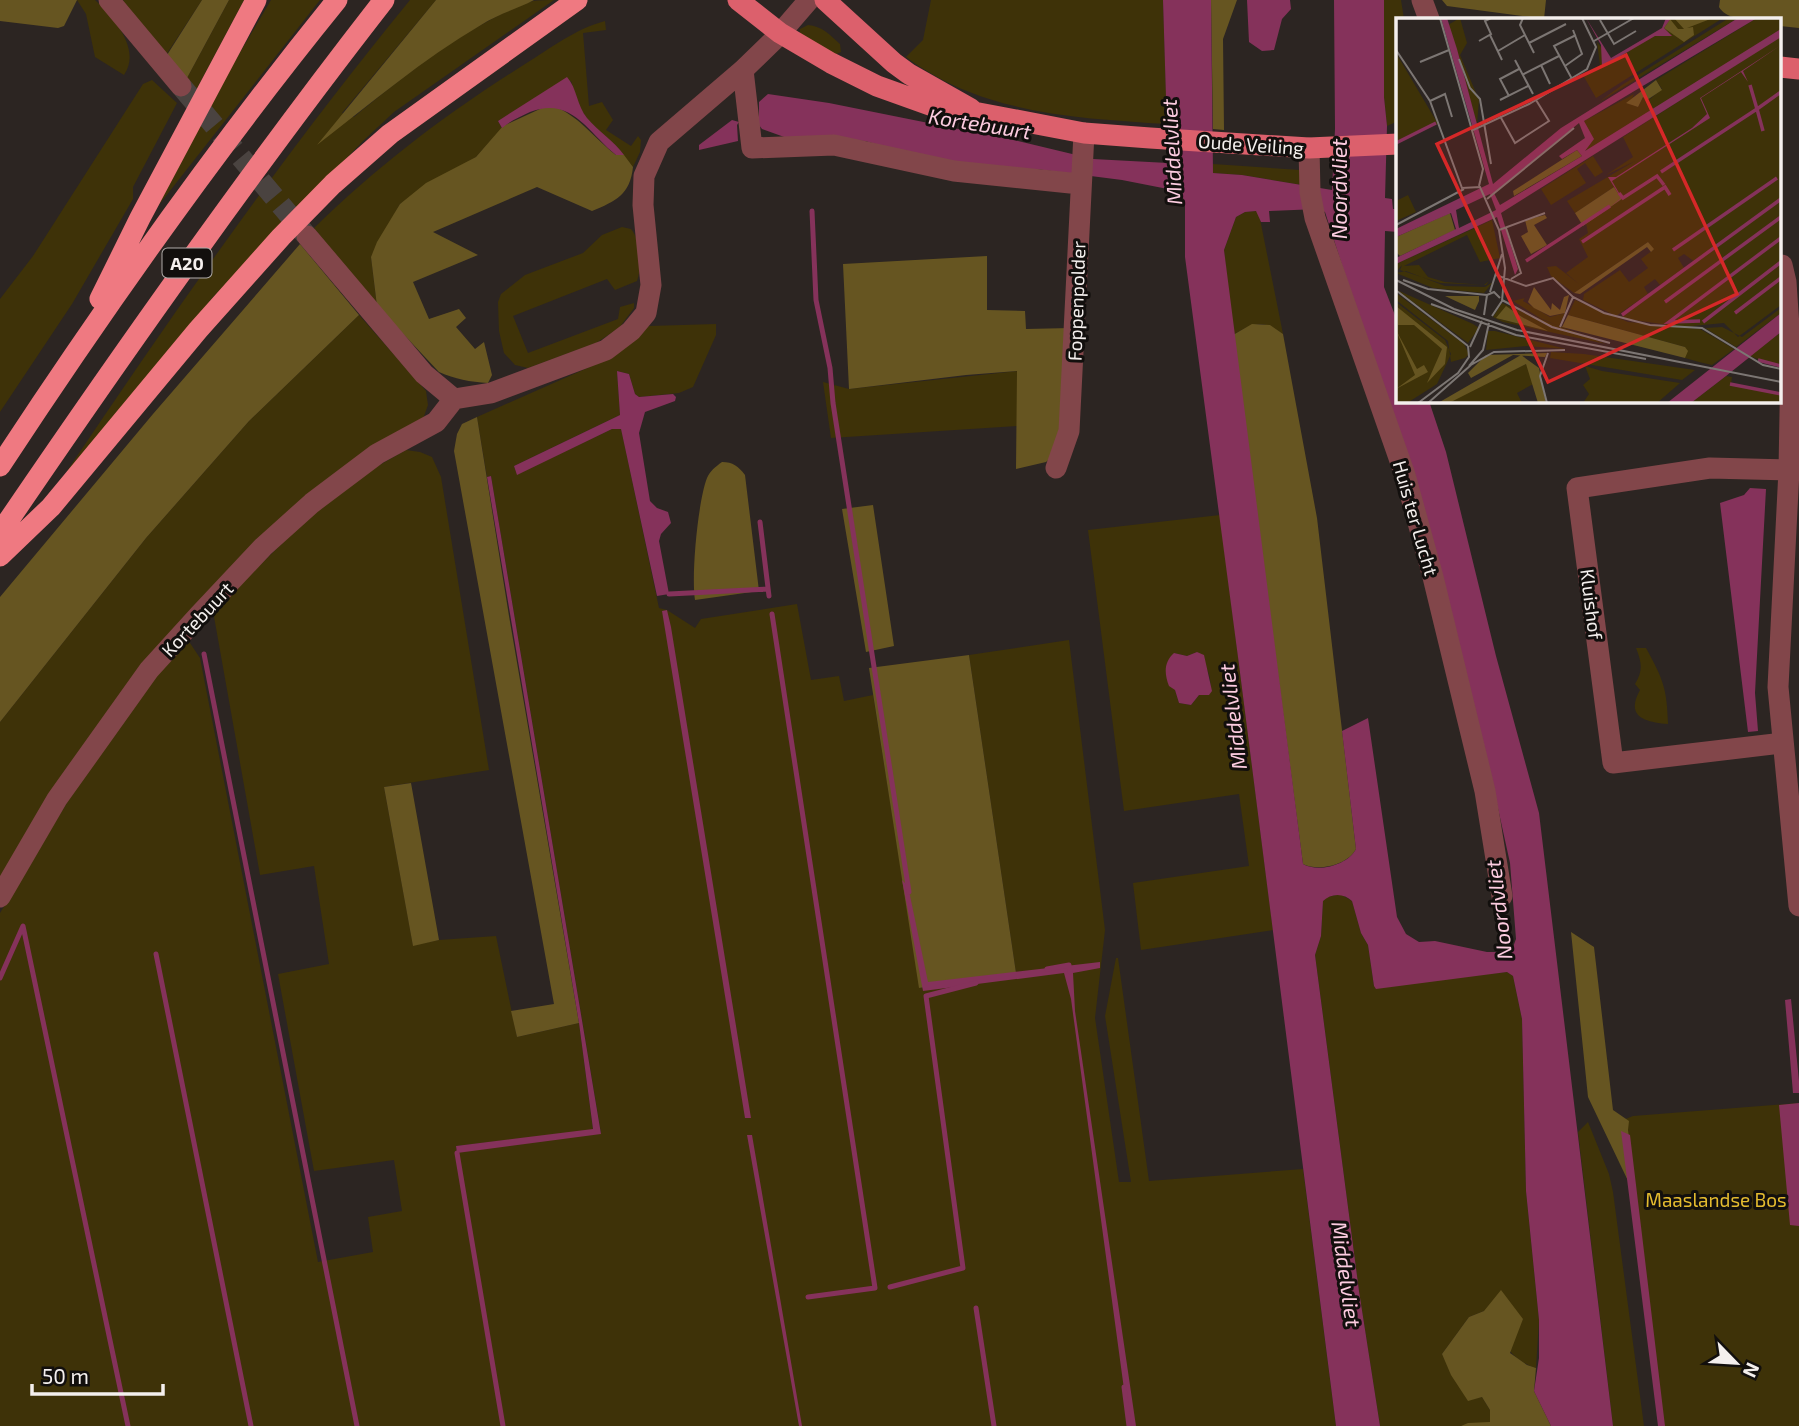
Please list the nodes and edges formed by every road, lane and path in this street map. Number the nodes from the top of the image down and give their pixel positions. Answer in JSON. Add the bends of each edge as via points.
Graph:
{"nodes":[{"id":1,"x":109,"y":0,"type":"edge"},
{"id":2,"x":256,"y":0,"type":"edge"},
{"id":3,"x":337,"y":0,"type":"edge"},
{"id":4,"x":384,"y":0,"type":"edge"},
{"id":5,"x":577,"y":0,"type":"edge"},
{"id":6,"x":738,"y":0,"type":"edge"},
{"id":7,"x":809,"y":0,"type":"edge"},
{"id":8,"x":825,"y":0,"type":"edge"},
{"id":9,"x":1422,"y":0,"type":"edge"},
{"id":10,"x":1429,"y":18,"type":"edge"},
{"id":11,"x":780,"y":33,"type":"junction"},
{"id":12,"x":743,"y":70,"type":"junction"},
{"id":13,"x":181,"y":86,"type":"tunnel mouth"},
{"id":14,"x":979,"y":114,"type":"junction"},
{"id":15,"x":1084,"y":143,"type":"junction"},
{"id":16,"x":1396,"y":144,"type":"edge"},
{"id":17,"x":1319,"y":148,"type":"junction"},
{"id":18,"x":1081,"y":182,"type":"junction"},
{"id":19,"x":307,"y":236,"type":"tunnel mouth"},
{"id":20,"x":1787,"y":274,"type":"edge"},
{"id":21,"x":1789,"y":330,"type":"edge"},
{"id":22,"x":73,"y":354,"type":"junction"},
{"id":23,"x":454,"y":398,"type":"junction"},
{"id":24,"x":0,"y":466,"type":"edge"},
{"id":25,"x":1056,"y":468,"type":"dead end"},
{"id":26,"x":1789,"y":470,"type":"junction"},
{"id":27,"x":0,"y":533,"type":"edge"},
{"id":28,"x":0,"y":556,"type":"edge"},
{"id":29,"x":1782,"y":743,"type":"junction"},
{"id":30,"x":1502,"y":896,"type":"dead end"},
{"id":31,"x":0,"y":897,"type":"edge"},
{"id":32,"x":1799,"y":906,"type":"edge"}],
"edges":[{"from":1,"to":13,"type":"street"},
{"from":2,"to":22,"type":"highway","number":"A20"},
{"from":3,"to":22,"type":"highway","number":"A20","via":[[188,192]]},
{"from":4,"to":27,"type":"highway","number":"A20","via":[[219,217]]},
{"from":5,"to":28,"type":"highway","number":"A20","via":[[399,127],[333,184],[198,330],[51,507]]},
{"from":6,"to":11,"type":"main road","name":"Oude Veiling"},
{"from":7,"to":11,"type":"street"},
{"from":8,"to":14,"type":"main road","name":"Oude Veiling","via":[[909,74]]},
{"from":9,"to":10,"type":"street"},
{"from":11,"to":12,"type":"street"},
{"from":11,"to":14,"type":"main road","name":"Oude Veiling","via":[[877,86],[944,110]]},
{"from":12,"to":18,"type":"street","via":[[752,148],[834,145],[954,171]]},
{"from":12,"to":23,"type":"street","via":[[659,142],[649,164],[643,205],[651,285],[646,313],[631,331],[606,350],[491,393]]},
{"from":14,"to":15,"type":"main road","name":"Oude Veiling"},
{"from":15,"to":17,"type":"main road","name":"Oude Veiling","via":[[1161,138]]},
{"from":15,"to":18,"type":"street","name":"Foppenpolder"},
{"from":16,"to":17,"type":"main road","name":"Oude Veiling"},
{"from":17,"to":30,"type":"street","name":"Huis ter Lucht","via":[[1310,170],[1315,218],[1405,475],[1485,791]]},
{"from":18,"to":25,"type":"street","name":"Foppenpolder","via":[[1069,431]]},
{"from":19,"to":23,"type":"street","via":[[424,374]]},
{"from":20,"to":21,"type":"street"},
{"from":21,"to":26,"type":"street"},
{"from":22,"to":24,"type":"highway","number":"A20"},
{"from":23,"to":31,"type":"street","name":"Kortebuurt","via":[[436,422],[377,454],[312,503],[199,615],[149,670],[57,799]]},
{"from":26,"to":29,"type":"street","via":[[1778,687]]},
{"from":26,"to":29,"type":"street","name":"Kluishof","via":[[1710,468],[1577,488],[1613,763]]},
{"from":29,"to":32,"type":"street"}]}
